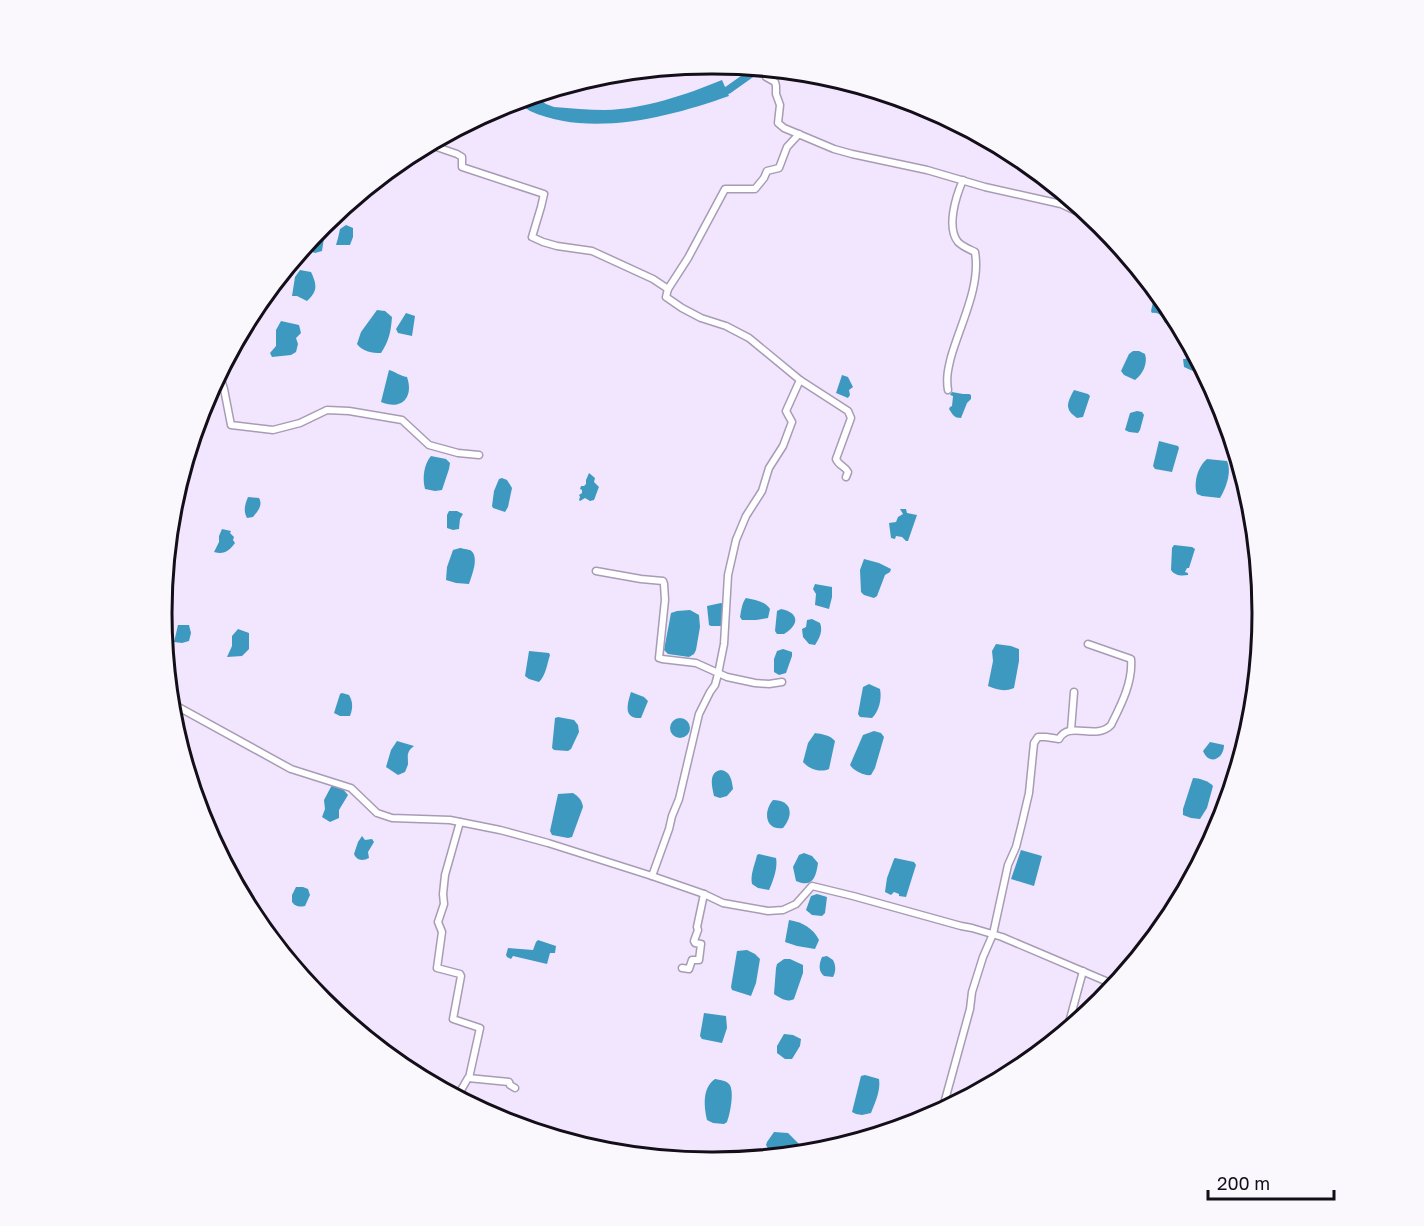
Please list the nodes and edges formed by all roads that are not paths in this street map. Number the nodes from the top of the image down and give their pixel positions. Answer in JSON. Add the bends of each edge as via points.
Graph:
{"nodes":[{"id":1,"x":766,"y":77,"type":"dead end"},
{"id":2,"x":799,"y":134,"type":"junction"},
{"id":3,"x":439,"y":148,"type":"edge"},
{"id":4,"x":963,"y":180,"type":"junction"},
{"id":5,"x":1069,"y":208,"type":"edge"},
{"id":6,"x":668,"y":289,"type":"junction"},
{"id":7,"x":800,"y":380,"type":"junction"},
{"id":8,"x":223,"y":385,"type":"edge"},
{"id":9,"x":948,"y":390,"type":"dead end"},
{"id":10,"x":479,"y":455,"type":"dead end"},
{"id":11,"x":846,"y":477,"type":"dead end"},
{"id":12,"x":596,"y":571,"type":"dead end"},
{"id":13,"x":1088,"y":644,"type":"dead end"},
{"id":14,"x":718,"y":674,"type":"junction"},
{"id":15,"x":782,"y":682,"type":"dead end"},
{"id":16,"x":1074,"y":692,"type":"dead end"},
{"id":17,"x":181,"y":709,"type":"edge"},
{"id":18,"x":1071,"y":730,"type":"junction"},
{"id":19,"x":460,"y":822,"type":"junction"},
{"id":20,"x":652,"y":876,"type":"junction"},
{"id":21,"x":704,"y":894,"type":"junction"},
{"id":22,"x":993,"y":934,"type":"junction"},
{"id":23,"x":682,"y":968,"type":"dead end"},
{"id":24,"x":1083,"y":971,"type":"junction"},
{"id":25,"x":1106,"y":981,"type":"edge"},
{"id":26,"x":1071,"y":1016,"type":"edge"},
{"id":27,"x":469,"y":1078,"type":"junction"},
{"id":28,"x":515,"y":1088,"type":"dead end"},
{"id":29,"x":461,"y":1091,"type":"edge"},
{"id":30,"x":945,"y":1099,"type":"edge"}],
"edges":[{"from":1,"to":2,"type":"street","via":[[775,82],[780,105],[778,123]]},
{"from":2,"to":4,"type":"street","via":[[834,149]]},
{"from":2,"to":6,"type":"street","via":[[787,147],[779,168],[767,171],[755,189],[725,189]]},
{"from":3,"to":6,"type":"street","via":[[462,157],[462,167],[544,194],[532,237],[557,246],[592,250]]},
{"from":4,"to":5,"type":"street"},
{"from":4,"to":9,"type":"street","via":[[953,211],[953,225],[956,240],[975,252],[976,266],[946,378]]},
{"from":6,"to":7,"type":"street","via":[[666,297],[701,318],[749,338]]},
{"from":7,"to":11,"type":"street","via":[[850,414],[836,459],[848,472]]},
{"from":7,"to":14,"type":"street","via":[[786,411],[792,422],[783,446],[736,540],[728,575]]},
{"from":8,"to":10,"type":"street","via":[[231,425],[273,430],[327,410],[349,411],[402,420],[429,445]]},
{"from":12,"to":14,"type":"street","via":[[663,581],[659,658],[696,663]]},
{"from":13,"to":18,"type":"street","via":[[1131,659],[1130,673],[1110,727],[1091,732]]},
{"from":14,"to":15,"type":"street","via":[[755,683]]},
{"from":14,"to":20,"type":"street","via":[[699,714],[679,799]]},
{"from":16,"to":18,"type":"street"},
{"from":17,"to":19,"type":"street","via":[[291,769],[351,788],[377,813],[392,818]]},
{"from":18,"to":22,"type":"street","via":[[1059,738],[1038,737],[1034,743],[1025,810]]},
{"from":19,"to":20,"type":"street","via":[[548,843]]},
{"from":19,"to":27,"type":"street","via":[[438,922],[442,932],[437,968],[461,976],[453,1019],[480,1028]]},
{"from":20,"to":21,"type":"street"},
{"from":21,"to":22,"type":"street","via":[[723,903],[783,910],[796,904],[812,886]]},
{"from":21,"to":23,"type":"street","via":[[694,941],[700,944],[699,960],[692,960],[689,970]]},
{"from":22,"to":24,"type":"street"},
{"from":22,"to":30,"type":"street","via":[[972,992]]},
{"from":24,"to":25,"type":"street"},
{"from":24,"to":26,"type":"street"},
{"from":27,"to":28,"type":"street","via":[[508,1082]]},
{"from":27,"to":29,"type":"street"}]}
